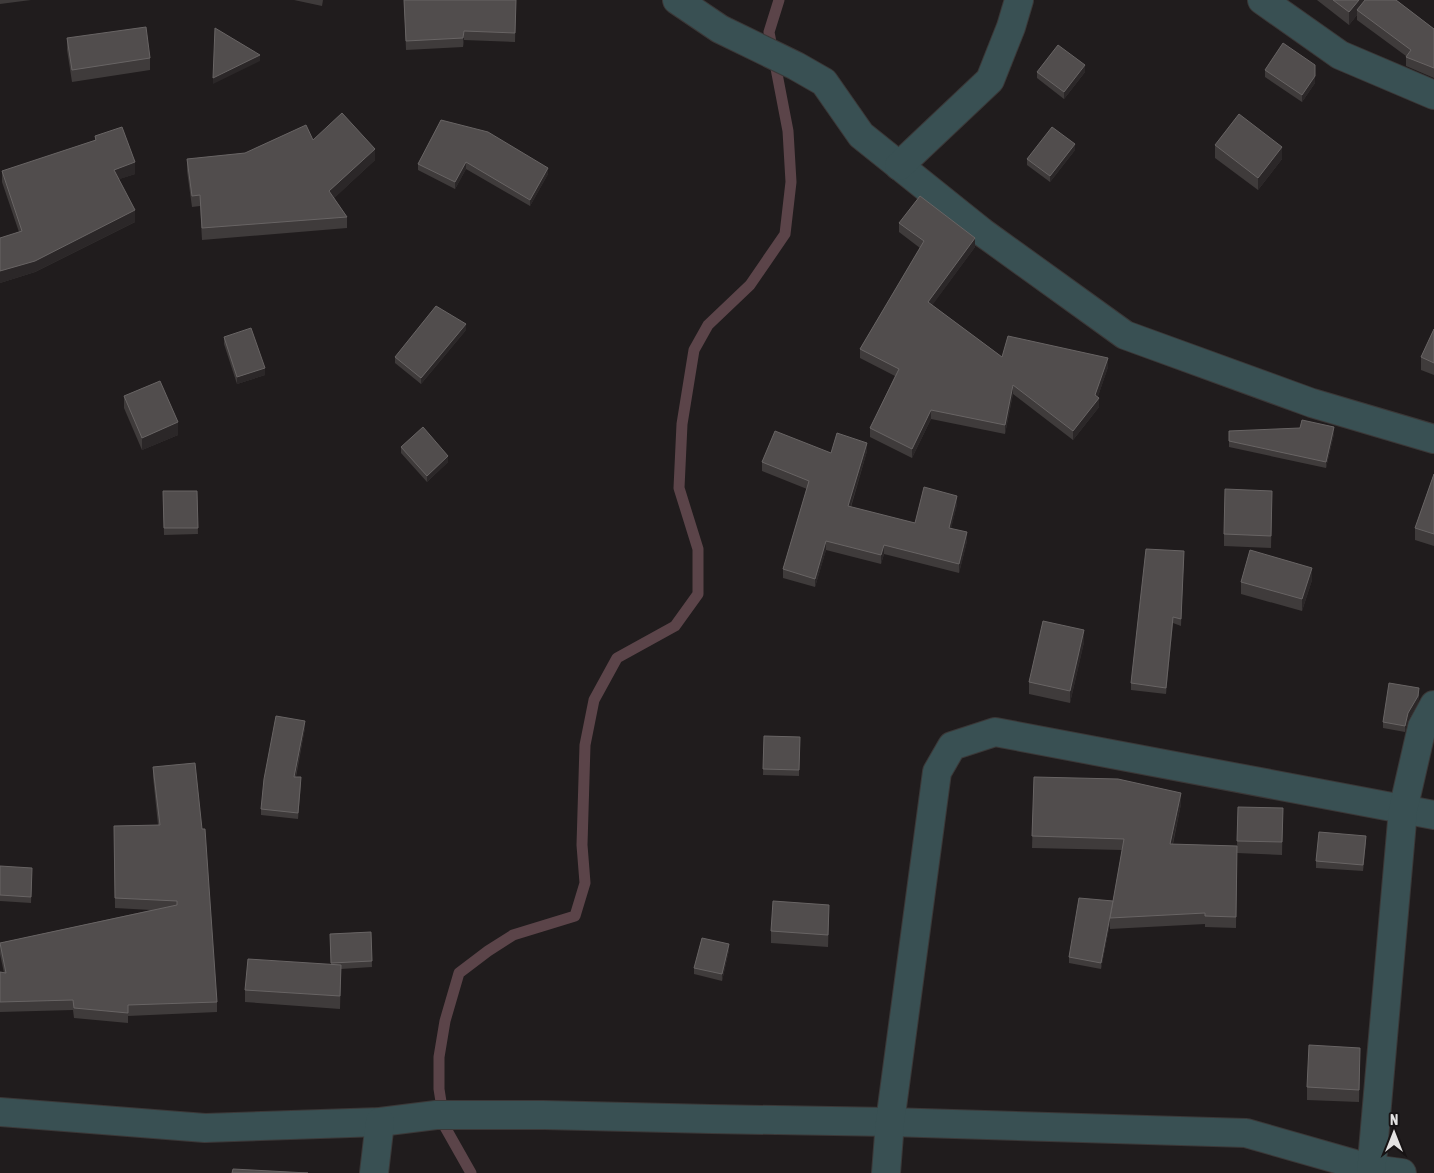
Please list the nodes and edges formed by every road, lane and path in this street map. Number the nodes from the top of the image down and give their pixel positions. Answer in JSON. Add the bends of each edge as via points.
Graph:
{"nodes":[{"id":1,"x":676,"y":0,"type":"edge"},
{"id":2,"x":1019,"y":0,"type":"edge"},
{"id":3,"x":1262,"y":0,"type":"edge"},
{"id":4,"x":1434,"y":95,"type":"edge"},
{"id":5,"x":899,"y":166,"type":"junction"},
{"id":6,"x":1434,"y":439,"type":"edge"},
{"id":7,"x":1434,"y":705,"type":"edge"},
{"id":8,"x":1403,"y":810,"type":"junction"},
{"id":9,"x":1434,"y":815,"type":"edge"},
{"id":10,"x":0,"y":1112,"type":"edge"},
{"id":11,"x":380,"y":1122,"type":"junction"},
{"id":12,"x":890,"y":1122,"type":"junction"},
{"id":13,"x":1372,"y":1171,"type":"edge"},
{"id":14,"x":374,"y":1173,"type":"edge"},
{"id":15,"x":886,"y":1173,"type":"edge"},
{"id":16,"x":1402,"y":1173,"type":"edge"}],
"edges":[{"from":1,"to":5,"type":"street","via":[[720,29],[824,82],[861,135]]},
{"from":2,"to":5,"type":"street","via":[[990,80]]},
{"from":3,"to":4,"type":"street","via":[[1340,55]]},
{"from":5,"to":6,"type":"street","via":[[982,232],[1125,335],[1312,403]]},
{"from":7,"to":8,"type":"street","via":[[1422,727]]},
{"from":8,"to":9,"type":"street"},
{"from":8,"to":12,"type":"street","via":[[995,732],[952,746],[937,772]]},
{"from":8,"to":13,"type":"street"},
{"from":10,"to":11,"type":"street","via":[[205,1128]]},
{"from":11,"to":12,"type":"street","via":[[436,1115],[544,1115]]},
{"from":11,"to":14,"type":"street"},
{"from":12,"to":13,"type":"street","via":[[1246,1134]]},
{"from":12,"to":15,"type":"street"},
{"from":13,"to":16,"type":"street"}]}
